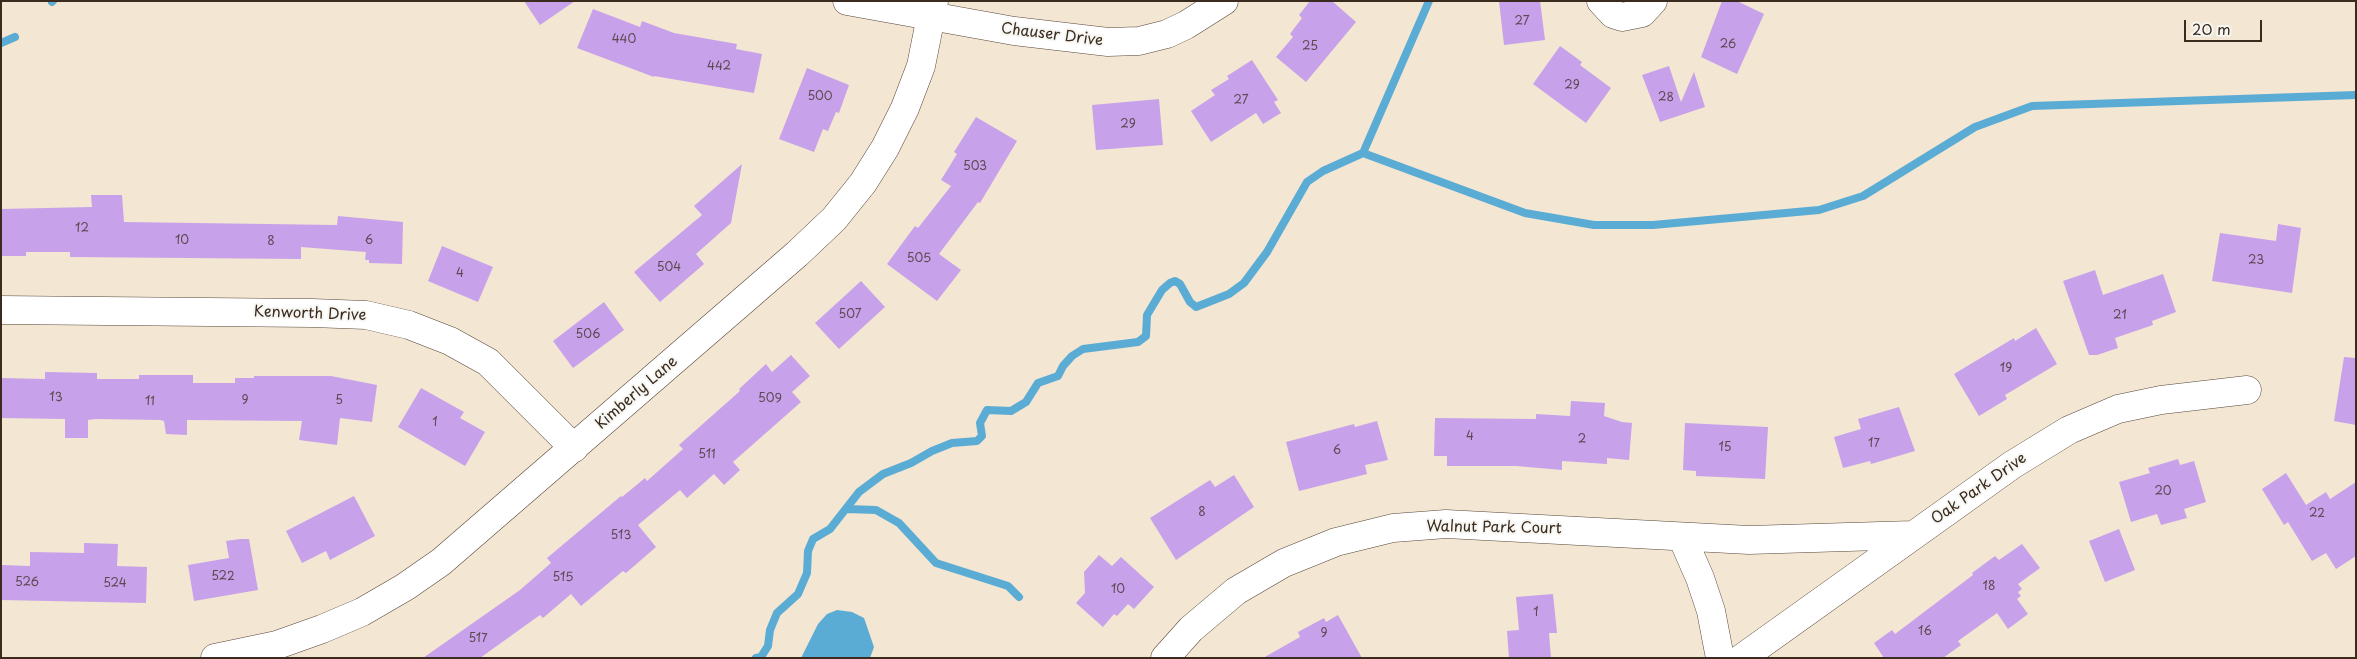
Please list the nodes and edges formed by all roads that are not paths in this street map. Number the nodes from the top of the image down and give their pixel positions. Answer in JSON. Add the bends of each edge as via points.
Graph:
{"nodes":[{"id":1,"x":847,"y":1,"type":"edge"},
{"id":2,"x":1224,"y":1,"type":"edge"},
{"id":3,"x":1601,"y":1,"type":"edge"},
{"id":4,"x":1653,"y":1,"type":"edge"},
{"id":5,"x":933,"y":8,"type":"edge"},
{"id":6,"x":1,"y":310,"type":"edge"},
{"id":7,"x":2247,"y":390,"type":"dead end"},
{"id":8,"x":574,"y":448,"type":"junction"},
{"id":9,"x":1913,"y":535,"type":"junction"},
{"id":10,"x":1682,"y":537,"type":"junction"},
{"id":11,"x":215,"y":658,"type":"edge"},
{"id":12,"x":1165,"y":658,"type":"edge"},
{"id":13,"x":1720,"y":658,"type":"edge"},
{"id":14,"x":1742,"y":658,"type":"edge"}],
"edges":[{"from":1,"to":5,"type":"street","name":"Chauser Drive"},
{"from":2,"to":5,"type":"street","name":"Chauser Drive","via":[[1186,26],[1167,34],[1139,41],[1108,42],[1023,32]]},
{"from":3,"to":4,"type":"street","via":[[1613,14],[1622,17],[1642,13]]},
{"from":5,"to":8,"type":"street","name":"Kimberly Lane","via":[[921,66],[901,116],[872,169],[834,219]]},
{"from":6,"to":8,"type":"street","name":"Kenworth Drive","via":[[321,313],[366,315],[409,325],[450,341],[488,362]]},
{"from":7,"to":9,"type":"street","name":"Oak Park Drive","via":[[2161,400],[2118,409],[2069,430],[2012,465]]},
{"from":8,"to":11,"type":"street","name":"Kimberly Lane","via":[[441,562],[362,612],[277,645]]},
{"from":9,"to":10,"type":"street","name":"Walnut Park Court","via":[[1748,540]]},
{"from":9,"to":14,"type":"street","name":"Oak Park Drive"},
{"from":10,"to":12,"type":"street","name":"Walnut Park Court","via":[[1446,524],[1393,528],[1336,542],[1284,563],[1236,592],[1192,629]]},
{"from":10,"to":13,"type":"street","via":[[1711,611]]}]}
